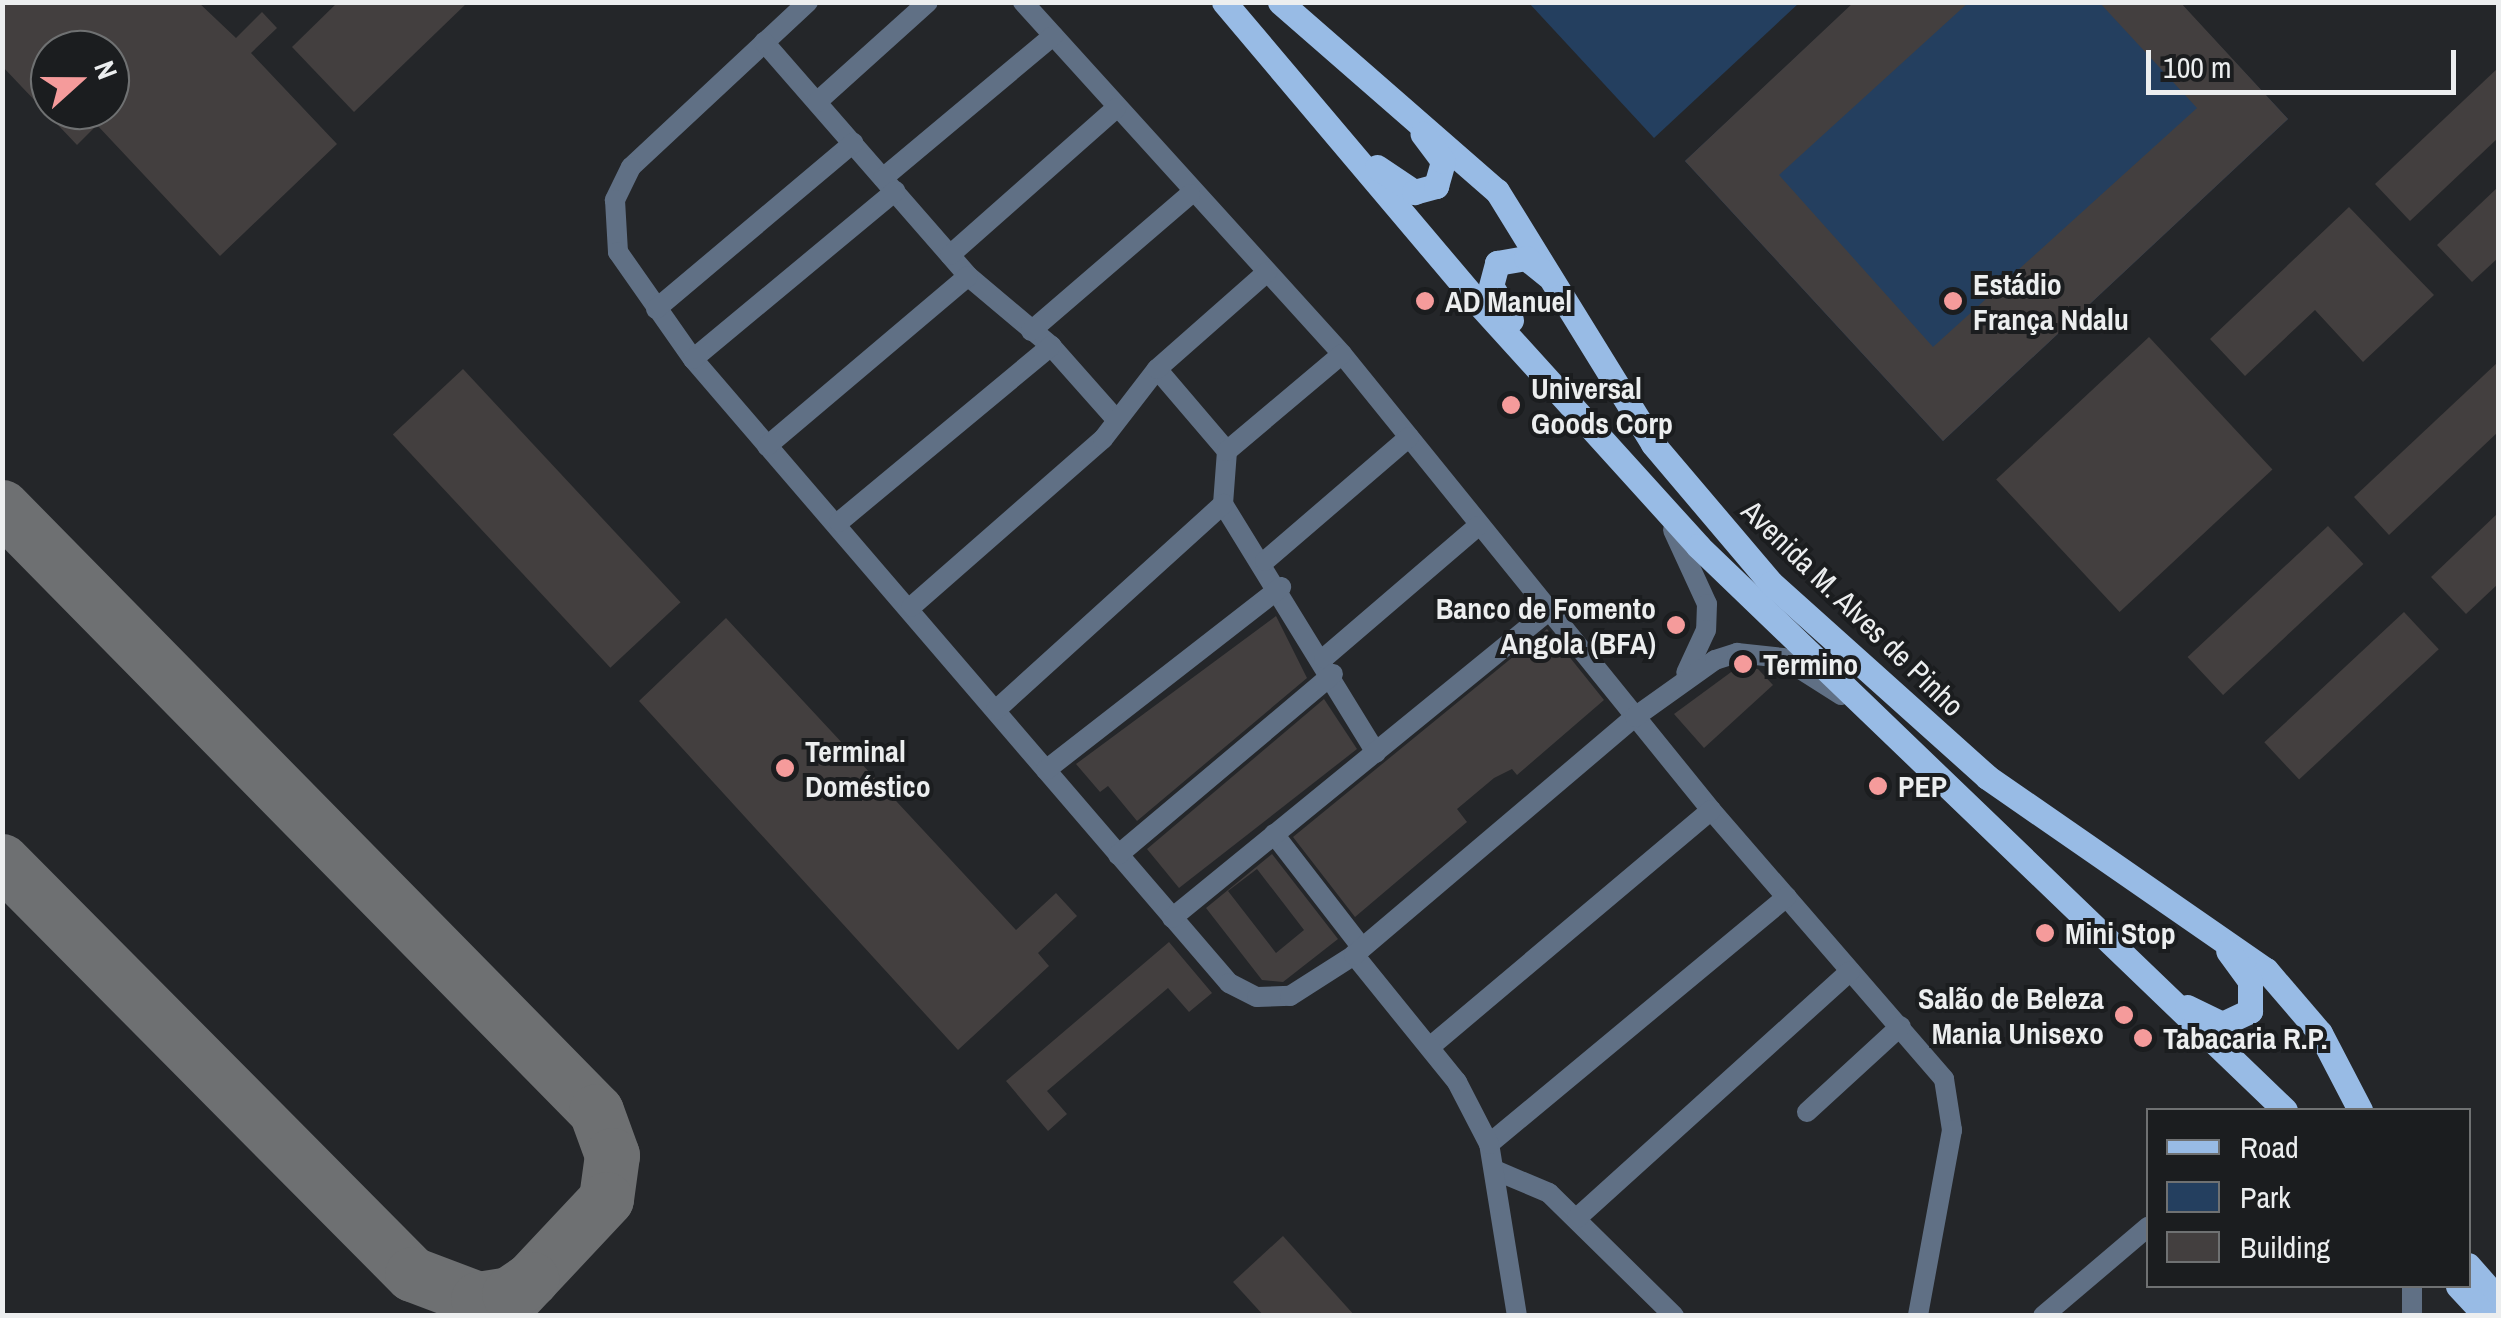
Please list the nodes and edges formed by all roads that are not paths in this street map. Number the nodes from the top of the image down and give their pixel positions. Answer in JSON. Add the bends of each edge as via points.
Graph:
{"nodes":[{"id":1,"x":808,"y":2,"type":"edge"},
{"id":2,"x":928,"y":2,"type":"edge"},
{"id":3,"x":1023,"y":2,"type":"edge"},
{"id":4,"x":1224,"y":2,"type":"edge"},
{"id":5,"x":1280,"y":2,"type":"edge"},
{"id":6,"x":1053,"y":36,"type":"junction"},
{"id":7,"x":764,"y":42,"type":"junction"},
{"id":8,"x":1332,"y":47,"type":"junction"},
{"id":9,"x":1289,"y":78,"type":"junction"},
{"id":10,"x":817,"y":102,"type":"junction"},
{"id":11,"x":1116,"y":108,"type":"junction"},
{"id":12,"x":853,"y":143,"type":"junction"},
{"id":13,"x":889,"y":184,"type":"junction"},
{"id":14,"x":1190,"y":194,"type":"junction"},
{"id":15,"x":950,"y":254,"type":"junction"},
{"id":16,"x":1268,"y":272,"type":"junction"},
{"id":17,"x":968,"y":276,"type":"junction"},
{"id":18,"x":656,"y":310,"type":"junction"},
{"id":19,"x":1031,"y":331,"type":"junction"},
{"id":20,"x":1051,"y":346,"type":"junction"},
{"id":21,"x":1342,"y":354,"type":"junction"},
{"id":22,"x":693,"y":359,"type":"junction"},
{"id":23,"x":1157,"y":369,"type":"junction"},
{"id":24,"x":1615,"y":381,"type":"junction"},
{"id":25,"x":1581,"y":414,"type":"junction"},
{"id":26,"x":1114,"y":417,"type":"junction"},
{"id":27,"x":1409,"y":437,"type":"junction"},
{"id":28,"x":768,"y":446,"type":"junction"},
{"id":29,"x":1227,"y":451,"type":"junction"},
{"id":30,"x":1641,"y":482,"type":"junction"},
{"id":31,"x":1223,"y":504,"type":"junction"},
{"id":32,"x":839,"y":522,"type":"junction"},
{"id":33,"x":1478,"y":526,"type":"junction"},
{"id":34,"x":1264,"y":560,"type":"junction"},
{"id":35,"x":1281,"y":588,"type":"junction"},
{"id":36,"x":910,"y":607,"type":"junction"},
{"id":37,"x":1548,"y":611,"type":"junction"},
{"id":38,"x":1329,"y":666,"type":"junction"},
{"id":39,"x":1682,"y":679,"type":"junction"},
{"id":40,"x":996,"y":710,"type":"junction"},
{"id":41,"x":1865,"y":713,"type":"junction"},
{"id":42,"x":1635,"y":717,"type":"junction"},
{"id":43,"x":1376,"y":752,"type":"junction"},
{"id":44,"x":1046,"y":770,"type":"junction"},
{"id":45,"x":1711,"y":810,"type":"junction"},
{"id":46,"x":1274,"y":834,"type":"junction"},
{"id":47,"x":1118,"y":856,"type":"junction"},
{"id":48,"x":1787,"y":898,"type":"junction"},
{"id":49,"x":2179,"y":907,"type":"junction"},
{"id":50,"x":1172,"y":918,"type":"junction"},
{"id":51,"x":1358,"y":951,"type":"junction"},
{"id":52,"x":2131,"y":964,"type":"junction"},
{"id":53,"x":1850,"y":971,"type":"junction"},
{"id":54,"x":1900,"y":1026,"type":"junction"},
{"id":55,"x":1431,"y":1046,"type":"junction"},
{"id":56,"x":2282,"y":1108,"type":"edge"},
{"id":57,"x":2359,"y":1108,"type":"edge"},
{"id":58,"x":1807,"y":1112,"type":"dead end"},
{"id":59,"x":1489,"y":1144,"type":"junction"},
{"id":60,"x":1497,"y":1171,"type":"junction"},
{"id":61,"x":1577,"y":1218,"type":"junction"},
{"id":62,"x":2146,"y":1228,"type":"edge"},
{"id":63,"x":2471,"y":1268,"type":"edge"},
{"id":64,"x":2412,"y":1288,"type":"edge"},
{"id":65,"x":2460,"y":1288,"type":"edge"},
{"id":66,"x":2498,"y":1299,"type":"edge"},
{"id":67,"x":1517,"y":1316,"type":"edge"},
{"id":68,"x":1674,"y":1316,"type":"edge"},
{"id":69,"x":1918,"y":1316,"type":"edge"},
{"id":70,"x":2043,"y":1316,"type":"edge"},
{"id":71,"x":2412,"y":1316,"type":"edge"},
{"id":72,"x":2486,"y":1316,"type":"edge"}],
"edges":[{"from":1,"to":7,"type":"street"},
{"from":2,"to":10,"type":"street"},
{"from":3,"to":6,"type":"street"},
{"from":4,"to":9,"type":"main road","name":"Avenida M. Alves de Pinho"},
{"from":5,"to":8,"type":"main road","name":"Avenida M. Alves de Pinho"},
{"from":6,"to":11,"type":"street"},
{"from":6,"to":13,"type":"street"},
{"from":7,"to":10,"type":"street"},
{"from":7,"to":18,"type":"street","via":[[631,167],[615,200],[616,246]]},
{"from":8,"to":9,"type":"main road","via":[[1435,147],[1443,161],[1436,186],[1414,192],[1390,180]]},
{"from":8,"to":24,"type":"main road","name":"Avenida M. Alves de Pinho","via":[[1497,191]]},
{"from":9,"to":25,"type":"main road","name":"Avenida M. Alves de Pinho"},
{"from":10,"to":12,"type":"street"},
{"from":11,"to":14,"type":"street"},
{"from":11,"to":15,"type":"street"},
{"from":12,"to":13,"type":"street"},
{"from":12,"to":18,"type":"street"},
{"from":13,"to":15,"type":"street"},
{"from":13,"to":22,"type":"street"},
{"from":14,"to":16,"type":"street"},
{"from":14,"to":19,"type":"street"},
{"from":15,"to":17,"type":"street"},
{"from":16,"to":21,"type":"street"},
{"from":16,"to":23,"type":"street"},
{"from":17,"to":19,"type":"street"},
{"from":17,"to":28,"type":"street"},
{"from":18,"to":22,"type":"street"},
{"from":19,"to":20,"type":"street"},
{"from":20,"to":26,"type":"street"},
{"from":20,"to":32,"type":"street"},
{"from":21,"to":27,"type":"street"},
{"from":21,"to":29,"type":"street"},
{"from":22,"to":28,"type":"street"},
{"from":23,"to":26,"type":"street"},
{"from":23,"to":29,"type":"street"},
{"from":24,"to":25,"type":"main road","via":[[1543,270],[1516,256],[1497,263],[1496,300]]},
{"from":24,"to":49,"type":"main road","name":"Avenida M. Alves de Pinho","via":[[1678,481],[1771,583],[1987,777]]},
{"from":25,"to":30,"type":"main road","name":"Avenida M. Alves de Pinho"},
{"from":26,"to":36,"type":"street","via":[[1104,438]]},
{"from":27,"to":33,"type":"street"},
{"from":27,"to":34,"type":"street"},
{"from":28,"to":32,"type":"street"},
{"from":29,"to":31,"type":"street"},
{"from":30,"to":39,"type":"street","via":[[1688,554],[1707,604],[1698,656]]},
{"from":30,"to":41,"type":"main road","name":"Avenida M. Alves de Pinho"},
{"from":31,"to":34,"type":"street"},
{"from":31,"to":40,"type":"street"},
{"from":32,"to":36,"type":"street"},
{"from":33,"to":37,"type":"street"},
{"from":33,"to":38,"type":"street"},
{"from":34,"to":35,"type":"street"},
{"from":35,"to":38,"type":"street"},
{"from":35,"to":44,"type":"street"},
{"from":36,"to":40,"type":"street"},
{"from":37,"to":42,"type":"street"},
{"from":37,"to":43,"type":"street"},
{"from":38,"to":43,"type":"street"},
{"from":38,"to":47,"type":"street"},
{"from":39,"to":41,"type":"street","via":[[1715,660],[1760,654],[1804,669]]},
{"from":39,"to":42,"type":"street"},
{"from":40,"to":44,"type":"street"},
{"from":41,"to":52,"type":"main road","name":"Avenida M. Alves de Pinho"},
{"from":42,"to":45,"type":"street"},
{"from":42,"to":51,"type":"street"},
{"from":43,"to":46,"type":"street"},
{"from":44,"to":47,"type":"street"},
{"from":45,"to":48,"type":"street"},
{"from":45,"to":55,"type":"street"},
{"from":46,"to":50,"type":"street"},
{"from":46,"to":51,"type":"street"},
{"from":47,"to":50,"type":"street"},
{"from":48,"to":53,"type":"street"},
{"from":48,"to":59,"type":"street"},
{"from":49,"to":52,"type":"main road","via":[[2245,972],[2250,1011],[2230,1023],[2211,1021]]},
{"from":49,"to":57,"type":"main road","name":"Avenida M. Alves de Pinho","via":[[2288,991]]},
{"from":50,"to":51,"type":"street","via":[[1229,983],[1257,996],[1290,996]]},
{"from":51,"to":55,"type":"street"},
{"from":52,"to":56,"type":"main road","name":"Avenida M. Alves de Pinho"},
{"from":53,"to":54,"type":"street"},
{"from":53,"to":61,"type":"street"},
{"from":54,"to":58,"type":"street"},
{"from":54,"to":69,"type":"street","via":[[1951,1100]]},
{"from":55,"to":59,"type":"street"},
{"from":59,"to":60,"type":"street"},
{"from":60,"to":61,"type":"street","via":[[1529,1179]]},
{"from":60,"to":67,"type":"street"},
{"from":61,"to":68,"type":"street"},
{"from":62,"to":70,"type":"street"},
{"from":63,"to":66,"type":"main road"},
{"from":64,"to":71,"type":"street"},
{"from":65,"to":72,"type":"main road"}]}
